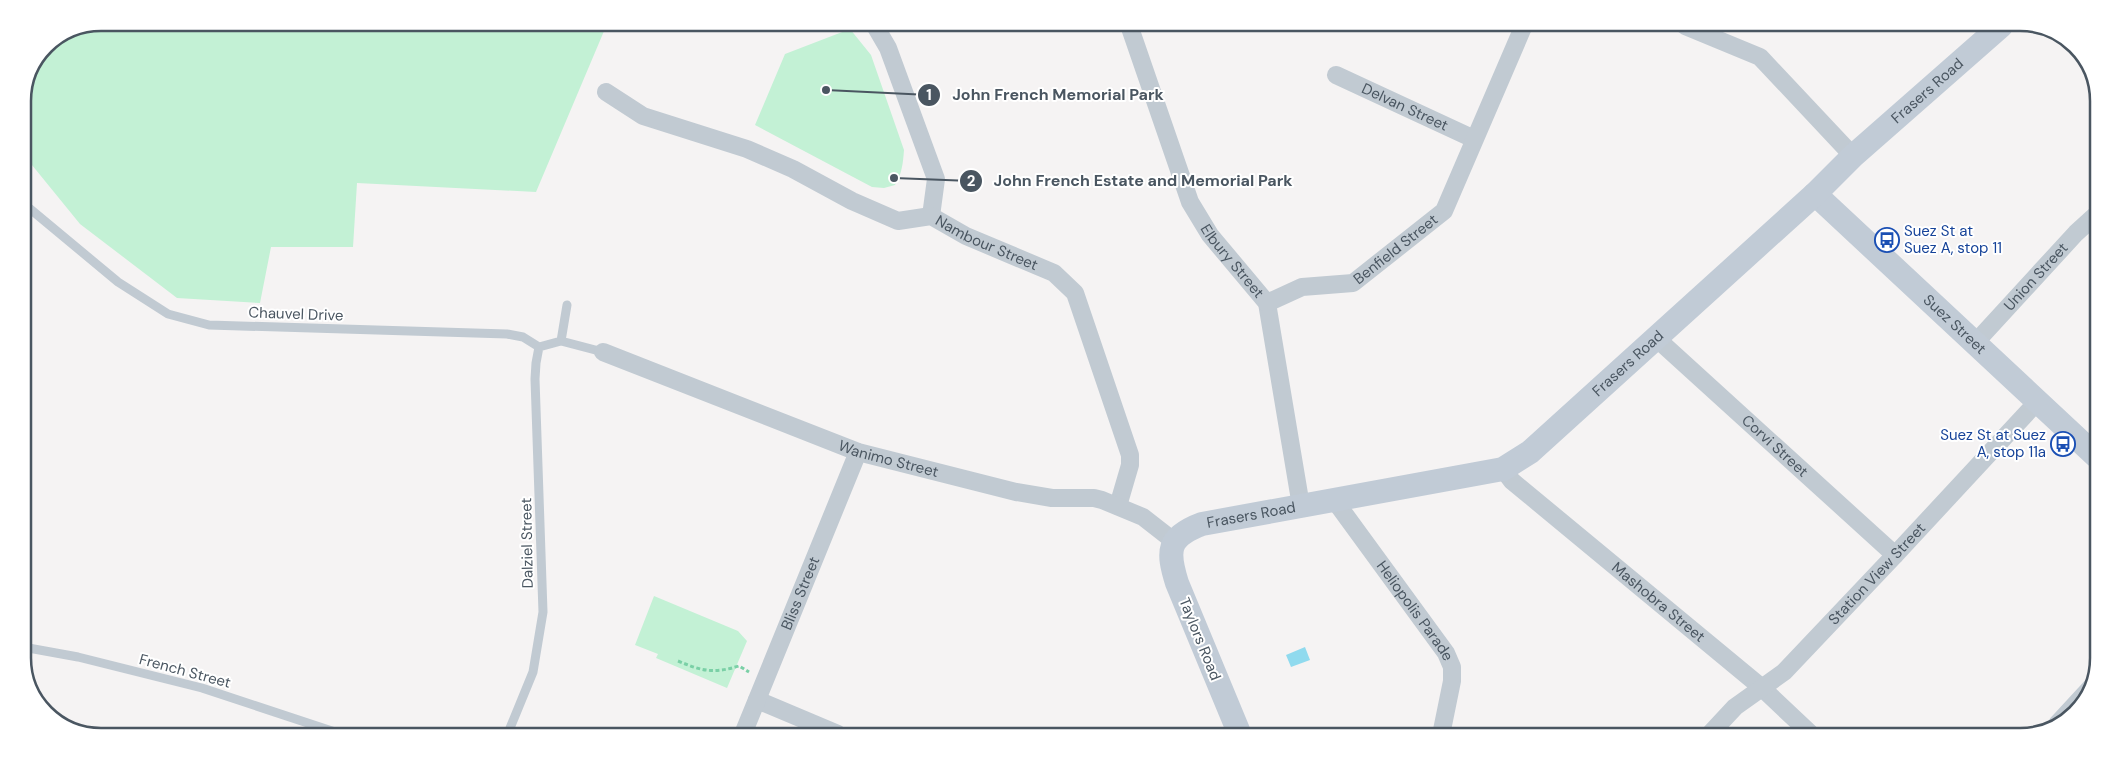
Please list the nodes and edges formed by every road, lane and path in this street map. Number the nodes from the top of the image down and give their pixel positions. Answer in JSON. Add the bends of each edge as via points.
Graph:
{"nodes":[{"id":1,"x":878,"y":31,"type":"edge"},
{"id":2,"x":1131,"y":31,"type":"edge"},
{"id":3,"x":1522,"y":31,"type":"edge"},
{"id":4,"x":1697,"y":31,"type":"edge"},
{"id":5,"x":1995,"y":31,"type":"edge"},
{"id":6,"x":1336,"y":75,"type":"dead end"},
{"id":7,"x":606,"y":92,"type":"dead end"},
{"id":8,"x":1474,"y":139,"type":"junction"},
{"id":9,"x":1853,"y":156,"type":"junction"},
{"id":10,"x":1815,"y":194,"type":"junction"},
{"id":11,"x":31,"y":210,"type":"edge"},
{"id":12,"x":931,"y":216,"type":"junction"},
{"id":13,"x":2090,"y":220,"type":"edge"},
{"id":14,"x":1267,"y":303,"type":"junction"},
{"id":15,"x":567,"y":304,"type":"dead end"},
{"id":16,"x":1656,"y":337,"type":"junction"},
{"id":17,"x":561,"y":341,"type":"junction"},
{"id":18,"x":1976,"y":342,"type":"junction"},
{"id":19,"x":539,"y":347,"type":"junction"},
{"id":20,"x":603,"y":352,"type":"joint"},
{"id":21,"x":2037,"y":402,"type":"junction"},
{"id":22,"x":2090,"y":451,"type":"edge"},
{"id":23,"x":858,"y":452,"type":"junction"},
{"id":24,"x":1503,"y":469,"type":"junction"},
{"id":25,"x":1334,"y":501,"type":"junction"},
{"id":26,"x":1118,"y":506,"type":"junction"},
{"id":27,"x":1301,"y":506,"type":"junction"},
{"id":28,"x":1175,"y":542,"type":"junction"},
{"id":29,"x":1895,"y":555,"type":"junction"},
{"id":30,"x":31,"y":648,"type":"edge"},
{"id":31,"x":678,"y":661,"type":"dead end"},
{"id":32,"x":749,"y":672,"type":"dead end"},
{"id":33,"x":1761,"y":688,"type":"junction"},
{"id":34,"x":757,"y":700,"type":"junction"},
{"id":35,"x":323,"y":728,"type":"edge"},
{"id":36,"x":510,"y":728,"type":"edge"},
{"id":37,"x":745,"y":728,"type":"edge"},
{"id":38,"x":824,"y":728,"type":"edge"},
{"id":39,"x":1237,"y":728,"type":"edge"},
{"id":40,"x":1442,"y":728,"type":"edge"},
{"id":41,"x":1715,"y":728,"type":"edge"},
{"id":42,"x":1804,"y":728,"type":"edge"}],
"edges":[{"from":1,"to":12,"type":"street","via":[[888,48],[936,179]]},
{"from":2,"to":14,"type":"street","name":"Elbury Street","via":[[1190,202],[1210,235]]},
{"from":3,"to":8,"type":"street","name":"Benfield Street"},
{"from":4,"to":9,"type":"street","via":[[1760,58]]},
{"from":5,"to":9,"type":"street","name":"Frasers Road"},
{"from":6,"to":8,"type":"street","name":"Delvan Street"},
{"from":7,"to":12,"type":"street","name":"Nambour Street","via":[[643,116],[747,148],[898,221]]},
{"from":8,"to":14,"type":"street","name":"Benfield Street","via":[[1444,211],[1376,265],[1353,283],[1302,287]]},
{"from":9,"to":10,"type":"street","name":"Frasers Road"},
{"from":10,"to":16,"type":"street","name":"Frasers Road"},
{"from":10,"to":18,"type":"street","name":"Suez Street"},
{"from":11,"to":19,"type":"lane","name":"Chauvel Drive","via":[[118,282],[168,314],[209,325],[507,334]]},
{"from":12,"to":26,"type":"street","name":"Nambour Street","via":[[966,236],[1054,273],[1075,293],[1130,455]]},
{"from":13,"to":18,"type":"street","name":"Union Street"},
{"from":14,"to":27,"type":"street","name":"Elbury Street"},
{"from":15,"to":17,"type":"lane"},
{"from":16,"to":24,"type":"street","name":"Frasers Road","via":[[1530,452]]},
{"from":16,"to":29,"type":"street","name":"Corvi Street"},
{"from":17,"to":19,"type":"lane"},
{"from":17,"to":20,"type":"lane"},
{"from":18,"to":21,"type":"street","name":"Suez Street"},
{"from":19,"to":36,"type":"lane","name":"Dalziel Street","via":[[535,379],[543,612],[533,672]]},
{"from":20,"to":23,"type":"street","name":"Wanimo Street"},
{"from":21,"to":22,"type":"street","name":"Suez Street"},
{"from":21,"to":29,"type":"street","name":"Station View Street"},
{"from":23,"to":26,"type":"street","name":"Wanimo Street","via":[[1016,492],[1052,498],[1094,498]]},
{"from":23,"to":34,"type":"street","name":"Bliss Street"},
{"from":24,"to":25,"type":"street","name":"Frasers Road"},
{"from":24,"to":33,"type":"street","name":"Mashobra Street","via":[[1512,481]]},
{"from":25,"to":27,"type":"street","name":"Frasers Road"},
{"from":25,"to":40,"type":"street","name":"Heliopolis Parade","via":[[1446,653],[1452,667],[1452,681]]},
{"from":26,"to":28,"type":"street","name":"Wanimo Street","via":[[1143,517]]},
{"from":27,"to":28,"type":"street","name":"Frasers Road","via":[[1202,524]]},
{"from":28,"to":39,"type":"street","name":"Taylors Road","via":[[1170,553],[1177,583]]},
{"from":29,"to":33,"type":"street","name":"Station View Street","via":[[1784,672]]},
{"from":30,"to":35,"type":"lane","name":"French Street","via":[[202,688]]},
{"from":31,"to":32,"type":"path","via":[[702,670],[722,672],[739,666]]},
{"from":33,"to":41,"type":"street","name":"Station View Street","via":[[1735,707]]},
{"from":33,"to":42,"type":"street","name":"Mashobra Street"},
{"from":34,"to":37,"type":"street","name":"Bliss Street"},
{"from":34,"to":38,"type":"street"}]}
